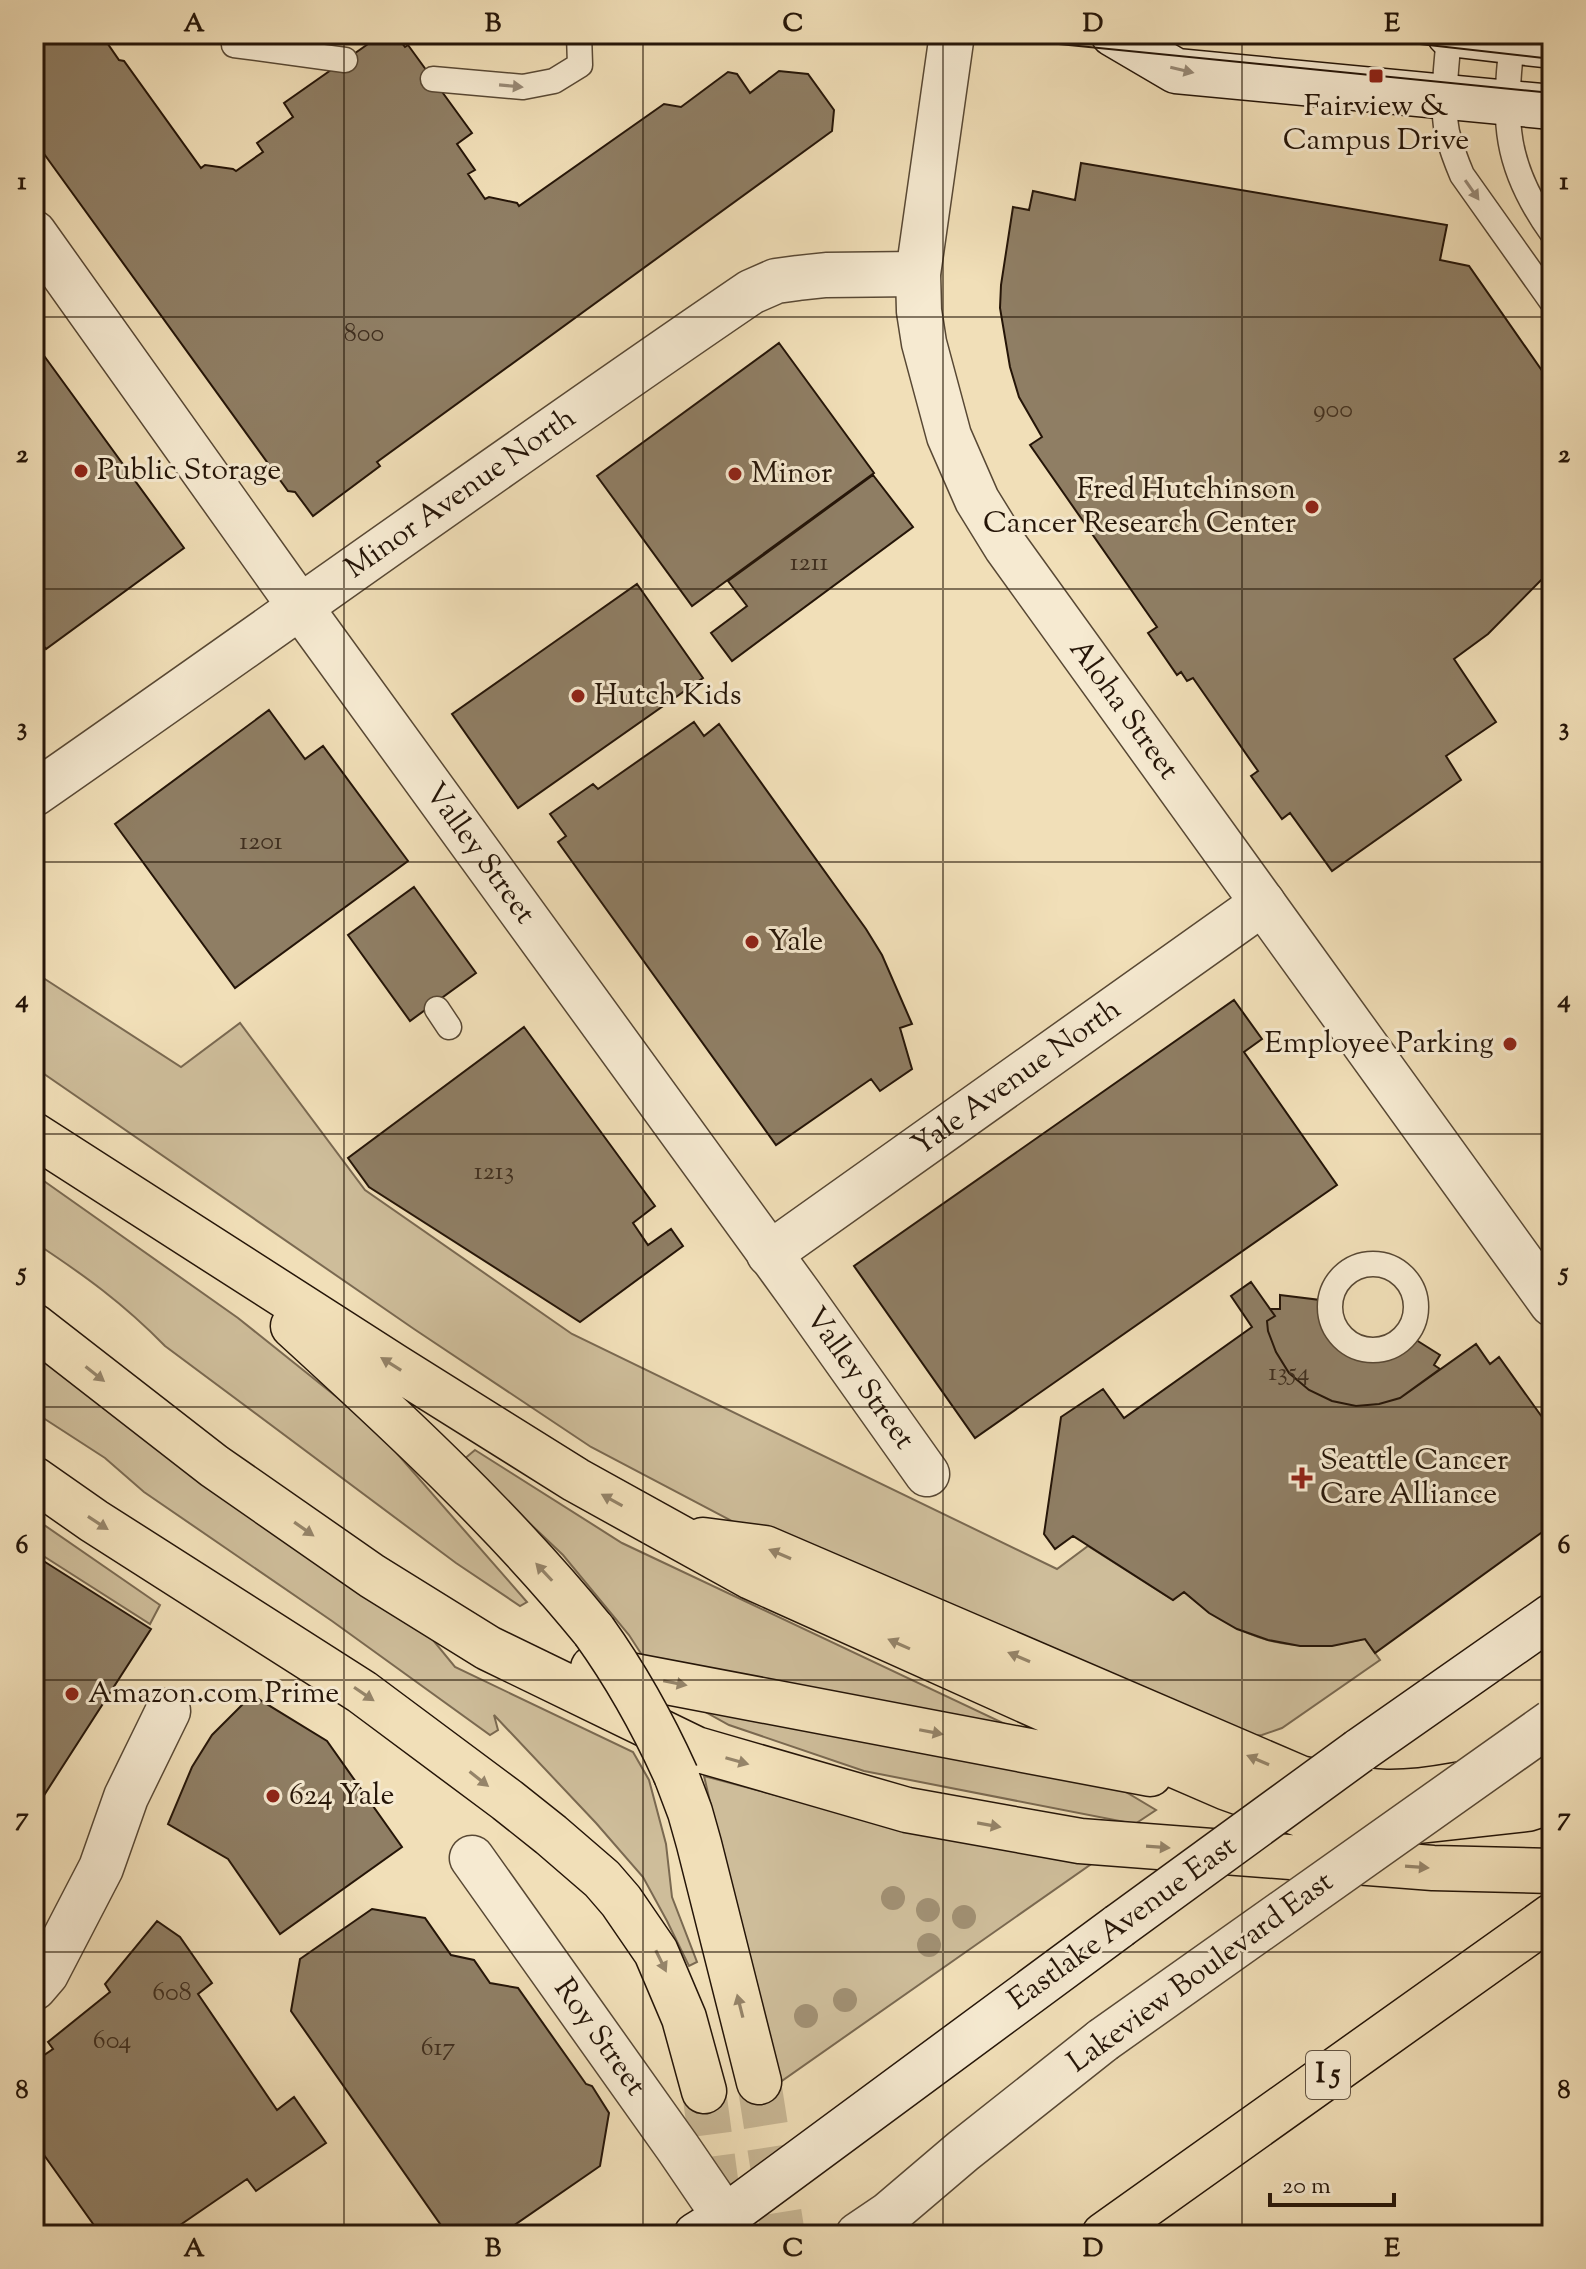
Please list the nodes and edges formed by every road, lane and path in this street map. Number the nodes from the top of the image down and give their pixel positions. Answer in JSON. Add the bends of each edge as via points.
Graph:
{"nodes":[{"id":1,"x":236,"y":34,"type":"edge"},
{"id":2,"x":579,"y":34,"type":"edge"},
{"id":3,"x":952,"y":34,"type":"edge"},
{"id":4,"x":1113,"y":34,"type":"edge"},
{"id":5,"x":1449,"y":34,"type":"edge"},
{"id":6,"x":1532,"y":44,"type":"edge"},
{"id":7,"x":345,"y":60,"type":"dead end"},
{"id":8,"x":433,"y":79,"type":"dead end"},
{"id":9,"x":1446,"y":97,"type":"junction"},
{"id":10,"x":1507,"y":104,"type":"junction"},
{"id":11,"x":1552,"y":107,"type":"edge"},
{"id":12,"x":34,"y":233,"type":"edge"},
{"id":13,"x":1552,"y":233,"type":"edge"},
{"id":14,"x":918,"y":274,"type":"junction"},
{"id":15,"x":1552,"y":302,"type":"edge"},
{"id":16,"x":301,"y":608,"type":"junction"},
{"id":17,"x":34,"y":794,"type":"edge"},
{"id":18,"x":1263,"y":903,"type":"junction"},
{"id":19,"x":40,"y":1139,"type":"edge"},
{"id":20,"x":769,"y":1254,"type":"junction"},
{"id":21,"x":1552,"y":1304,"type":"edge"},
{"id":22,"x":34,"y":1326,"type":"edge"},
{"id":23,"x":927,"y":1474,"type":"dead end"},
{"id":24,"x":34,"y":1479,"type":"edge"},
{"id":25,"x":680,"y":1537,"type":"junction"},
{"id":26,"x":1552,"y":1616,"type":"edge"},
{"id":27,"x":488,"y":1648,"type":"junction"},
{"id":28,"x":168,"y":1711,"type":"dead end"},
{"id":29,"x":1552,"y":1722,"type":"edge"},
{"id":30,"x":1552,"y":1763,"type":"edge"},
{"id":31,"x":1227,"y":1788,"type":"junction"},
{"id":32,"x":1552,"y":1801,"type":"edge"},
{"id":33,"x":472,"y":1858,"type":"dead end"},
{"id":34,"x":1552,"y":1871,"type":"edge"},
{"id":35,"x":1552,"y":1916,"type":"edge"},
{"id":36,"x":1541,"y":1953,"type":"edge"},
{"id":37,"x":34,"y":1988,"type":"edge"},
{"id":38,"x":759,"y":2082,"type":"tunnel mouth"},
{"id":39,"x":704,"y":2091,"type":"tunnel mouth"},
{"id":40,"x":722,"y":2229,"type":"edge"},
{"id":41,"x":858,"y":2235,"type":"edge"},
{"id":42,"x":1104,"y":2235,"type":"edge"},
{"id":43,"x":1140,"y":2235,"type":"edge"}],
"edges":[{"from":1,"to":7,"type":"lane","via":[[234,45]]},
{"from":8,"to":2,"type":"lane","one_way":true,"via":[[523,87],[554,81],[580,65]]},
{"from":3,"to":14,"type":"street","name":"Aloha Street"},
{"from":4,"to":9,"type":"street","one_way":true,"via":[[1176,71]]},
{"from":5,"to":6,"type":"street"},
{"from":5,"to":9,"type":"lane"},
{"from":6,"to":10,"type":"lane"},
{"from":9,"to":10,"type":"street"},
{"from":9,"to":15,"type":"lane","one_way":true,"via":[[1447,129],[1462,175]]},
{"from":10,"to":11,"type":"street"},
{"from":10,"to":13,"type":"lane","via":[[1507,128],[1520,179]]},
{"from":12,"to":16,"type":"street","name":"Valley Street"},
{"from":14,"to":16,"type":"street","name":"Minor Avenue North","via":[[798,278],[751,292]]},
{"from":14,"to":18,"type":"street","name":"Aloha Street","via":[[924,343],[949,436],[977,500]]},
{"from":16,"to":17,"type":"street","name":"Minor Avenue North"},
{"from":16,"to":20,"type":"street","name":"Valley Street"},
{"from":18,"to":20,"type":"street","name":"Yale Avenue North"},
{"from":18,"to":21,"type":"street","name":"Aloha Street"},
{"from":25,"to":19,"type":"highway","one_way":true,"via":[[576,1480]]},
{"from":38,"to":19,"type":"highway","one_way":true,"bridge":true,"via":[[690,1812],[659,1736],[594,1631],[496,1520],[266,1301]]},
{"from":20,"to":23,"type":"street","name":"Valley Street"},
{"from":22,"to":27,"type":"highway","one_way":true,"via":[[214,1466],[372,1576]]},
{"from":24,"to":39,"type":"highway","one_way":true,"via":[[362,1692],[602,1879],[656,1952],[684,2018]]},
{"from":30,"to":25,"type":"highway","one_way":true,"via":[[1423,1790],[1386,1792],[1300,1778],[765,1548]]},
{"from":31,"to":25,"type":"highway","one_way":true,"via":[[751,1577]]},
{"from":26,"to":40,"type":"street","name":"Eastlake Avenue East","bridge":true,"via":[[1119,1926]]},
{"from":27,"to":31,"type":"highway","one_way":true},
{"from":27,"to":34,"type":"highway","one_way":true,"via":[[696,1749],[907,1810],[1080,1841],[1433,1868]]},
{"from":28,"to":37,"type":"street","via":[[126,1797],[101,1868]]},
{"from":29,"to":41,"type":"street","name":"Lakeview Boulevard East","bridge":true,"via":[[1103,2040]]},
{"from":31,"to":32,"type":"highway","via":[[1305,1816],[1383,1825],[1527,1809]]},
{"from":33,"to":40,"type":"street","name":"Roy Street","via":[[685,2157]]},
{"from":35,"to":42,"type":"highway","number":"I 5"},
{"from":36,"to":43,"type":"highway"}]}
